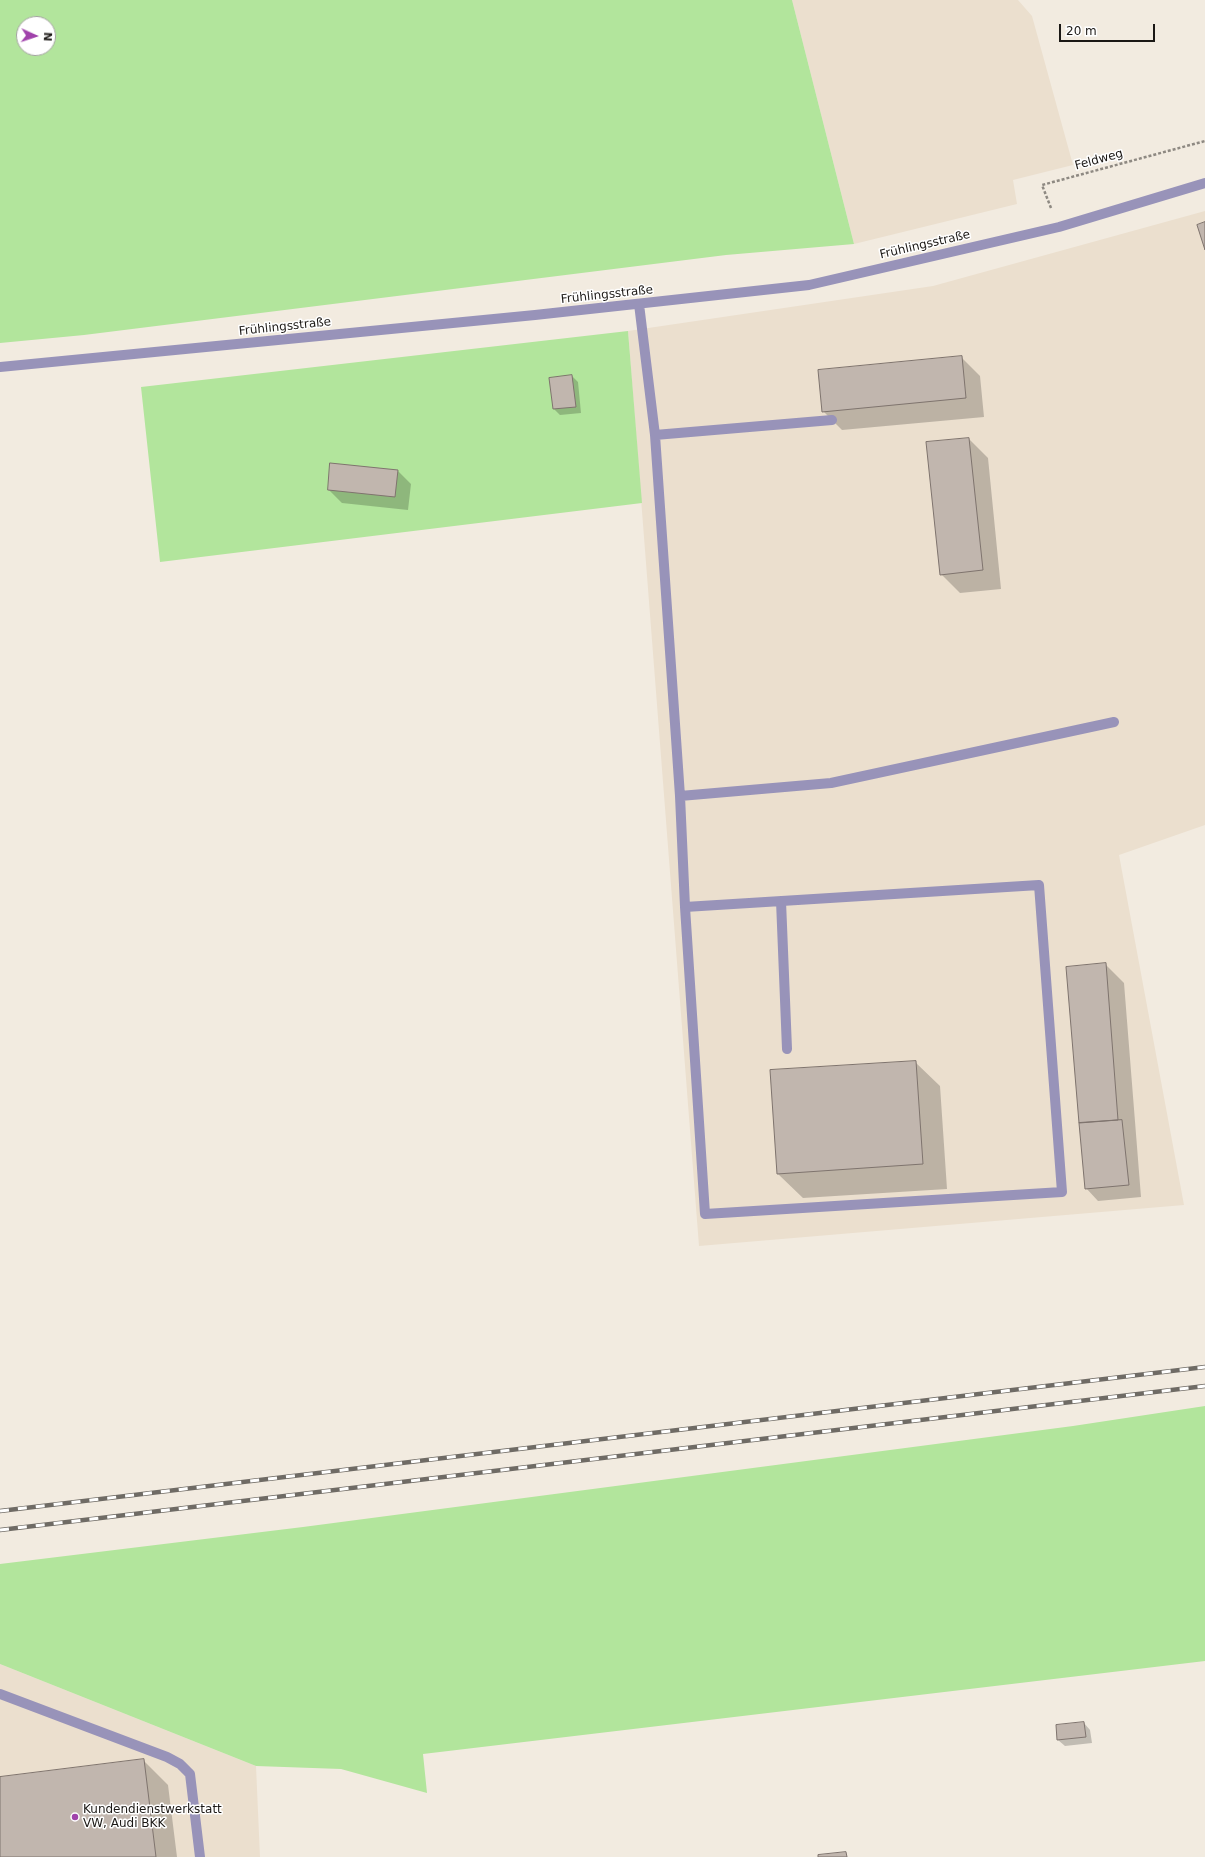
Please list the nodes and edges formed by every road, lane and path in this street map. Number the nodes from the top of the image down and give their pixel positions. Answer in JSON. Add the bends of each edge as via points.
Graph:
{"nodes":[{"id":1,"x":1205,"y":141,"type":"edge"},
{"id":2,"x":1205,"y":183,"type":"edge"},
{"id":3,"x":1059,"y":227,"type":"junction"},
{"id":4,"x":639,"y":304,"type":"junction"},
{"id":5,"x":0,"y":367,"type":"edge"},
{"id":6,"x":832,"y":420,"type":"dead end"},
{"id":7,"x":655,"y":435,"type":"junction"},
{"id":8,"x":1114,"y":722,"type":"dead end"},
{"id":9,"x":680,"y":796,"type":"junction"},
{"id":10,"x":781,"y":901,"type":"junction"},
{"id":11,"x":685,"y":907,"type":"junction"},
{"id":12,"x":787,"y":1049,"type":"dead end"},
{"id":13,"x":0,"y":1694,"type":"edge"},
{"id":14,"x":200,"y":1857,"type":"edge"}],
"edges":[{"from":1,"to":3,"type":"path","name":"Feldweg","via":[[1042,185]]},
{"from":2,"to":3,"type":"street","name":"Frühlingsstraße"},
{"from":3,"to":4,"type":"street","name":"Frühlingsstraße","via":[[809,285]]},
{"from":4,"to":5,"type":"street","name":"Frühlingsstraße"},
{"from":4,"to":7,"type":"street"},
{"from":6,"to":7,"type":"street"},
{"from":7,"to":9,"type":"street"},
{"from":8,"to":9,"type":"street","via":[[831,783]]},
{"from":9,"to":11,"type":"street"},
{"from":10,"to":11,"type":"street"},
{"from":10,"to":11,"type":"street","via":[[1039,886],[1062,1192],[705,1214]]},
{"from":10,"to":12,"type":"street"},
{"from":13,"to":14,"type":"street","via":[[160,1754],[180,1764],[190,1774]]}]}
